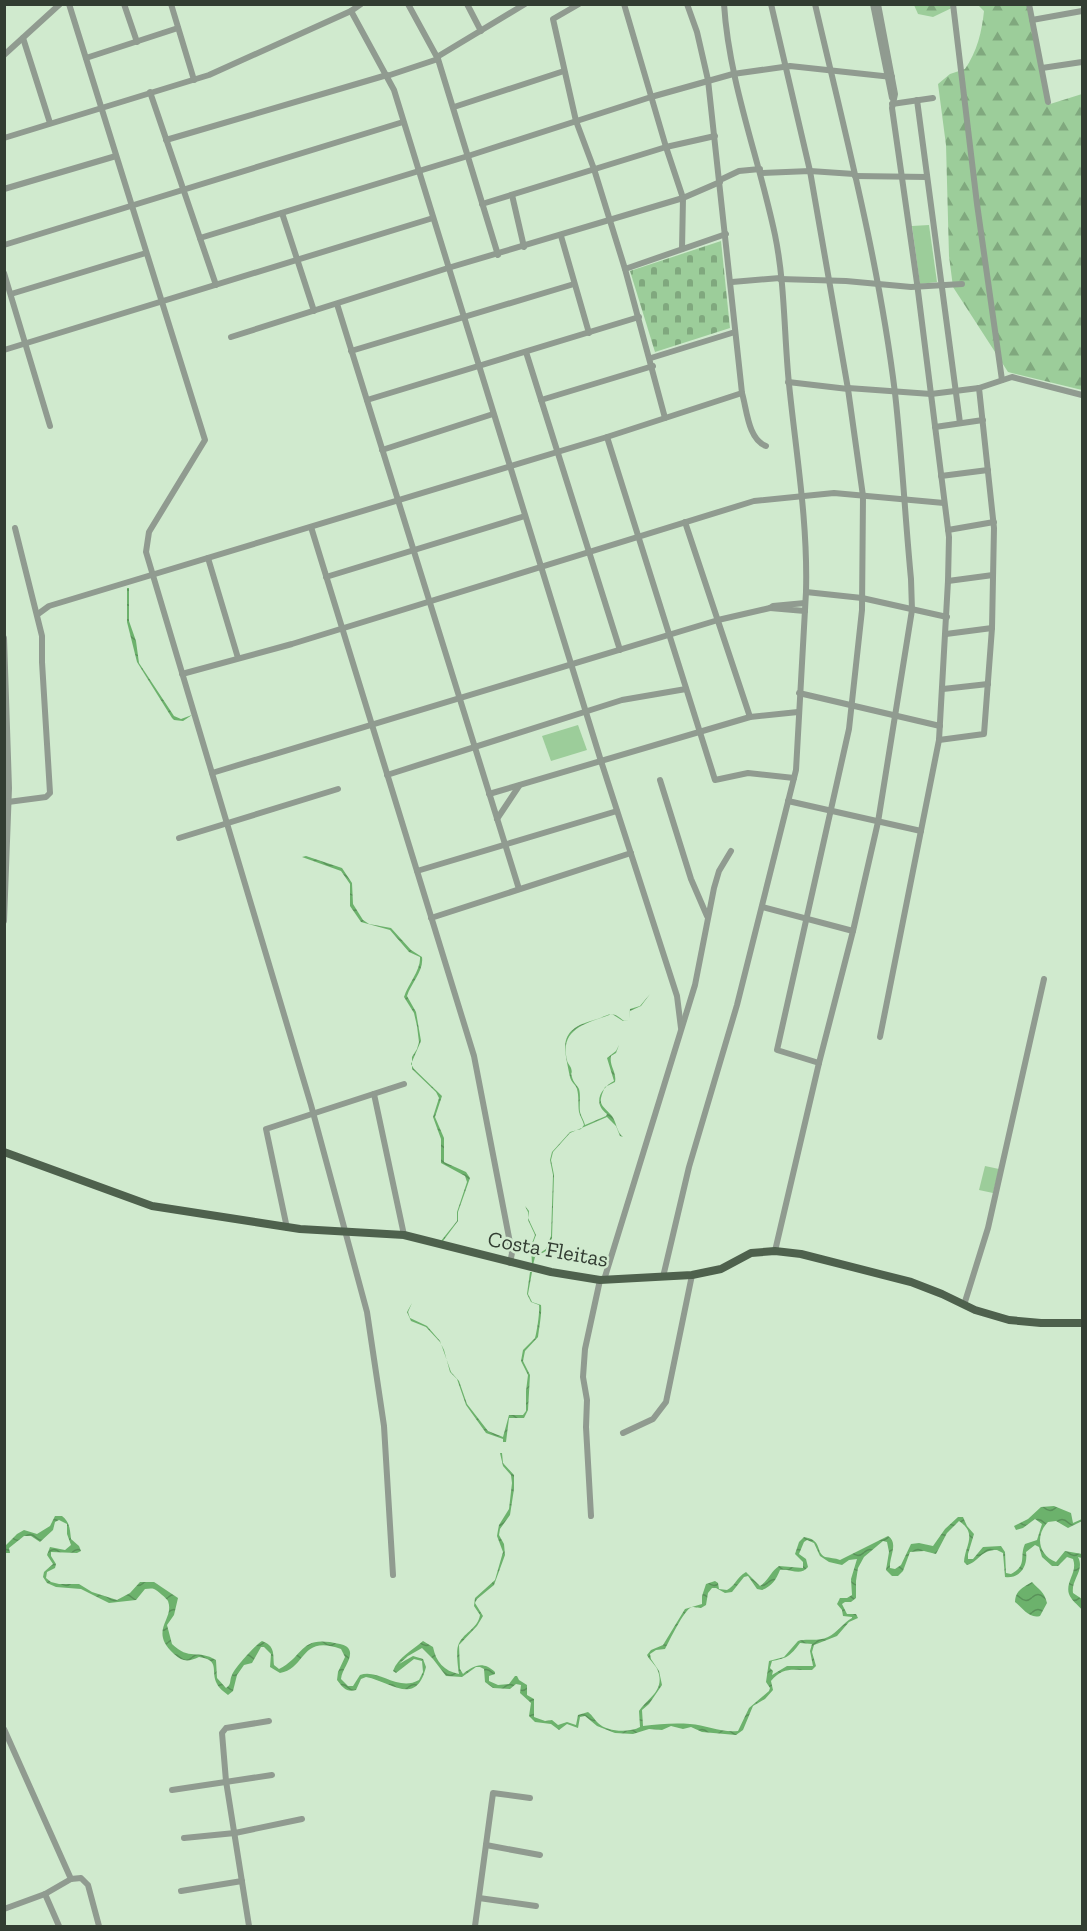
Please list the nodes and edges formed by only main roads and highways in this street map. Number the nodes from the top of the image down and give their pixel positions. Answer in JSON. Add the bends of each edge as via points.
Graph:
{"nodes":[{"id":1,"x":4,"y":1152,"type":"edge"},
{"id":2,"x":1083,"y":1323,"type":"edge"}],
"edges":[{"from":1,"to":2,"type":"main road","name":"Costa Fleitas","via":[[141,1203],[287,1228],[404,1235],[551,1272],[602,1280],[692,1275],[727,1267],[751,1252],[775,1251],[911,1282],[1009,1320]]}]}
